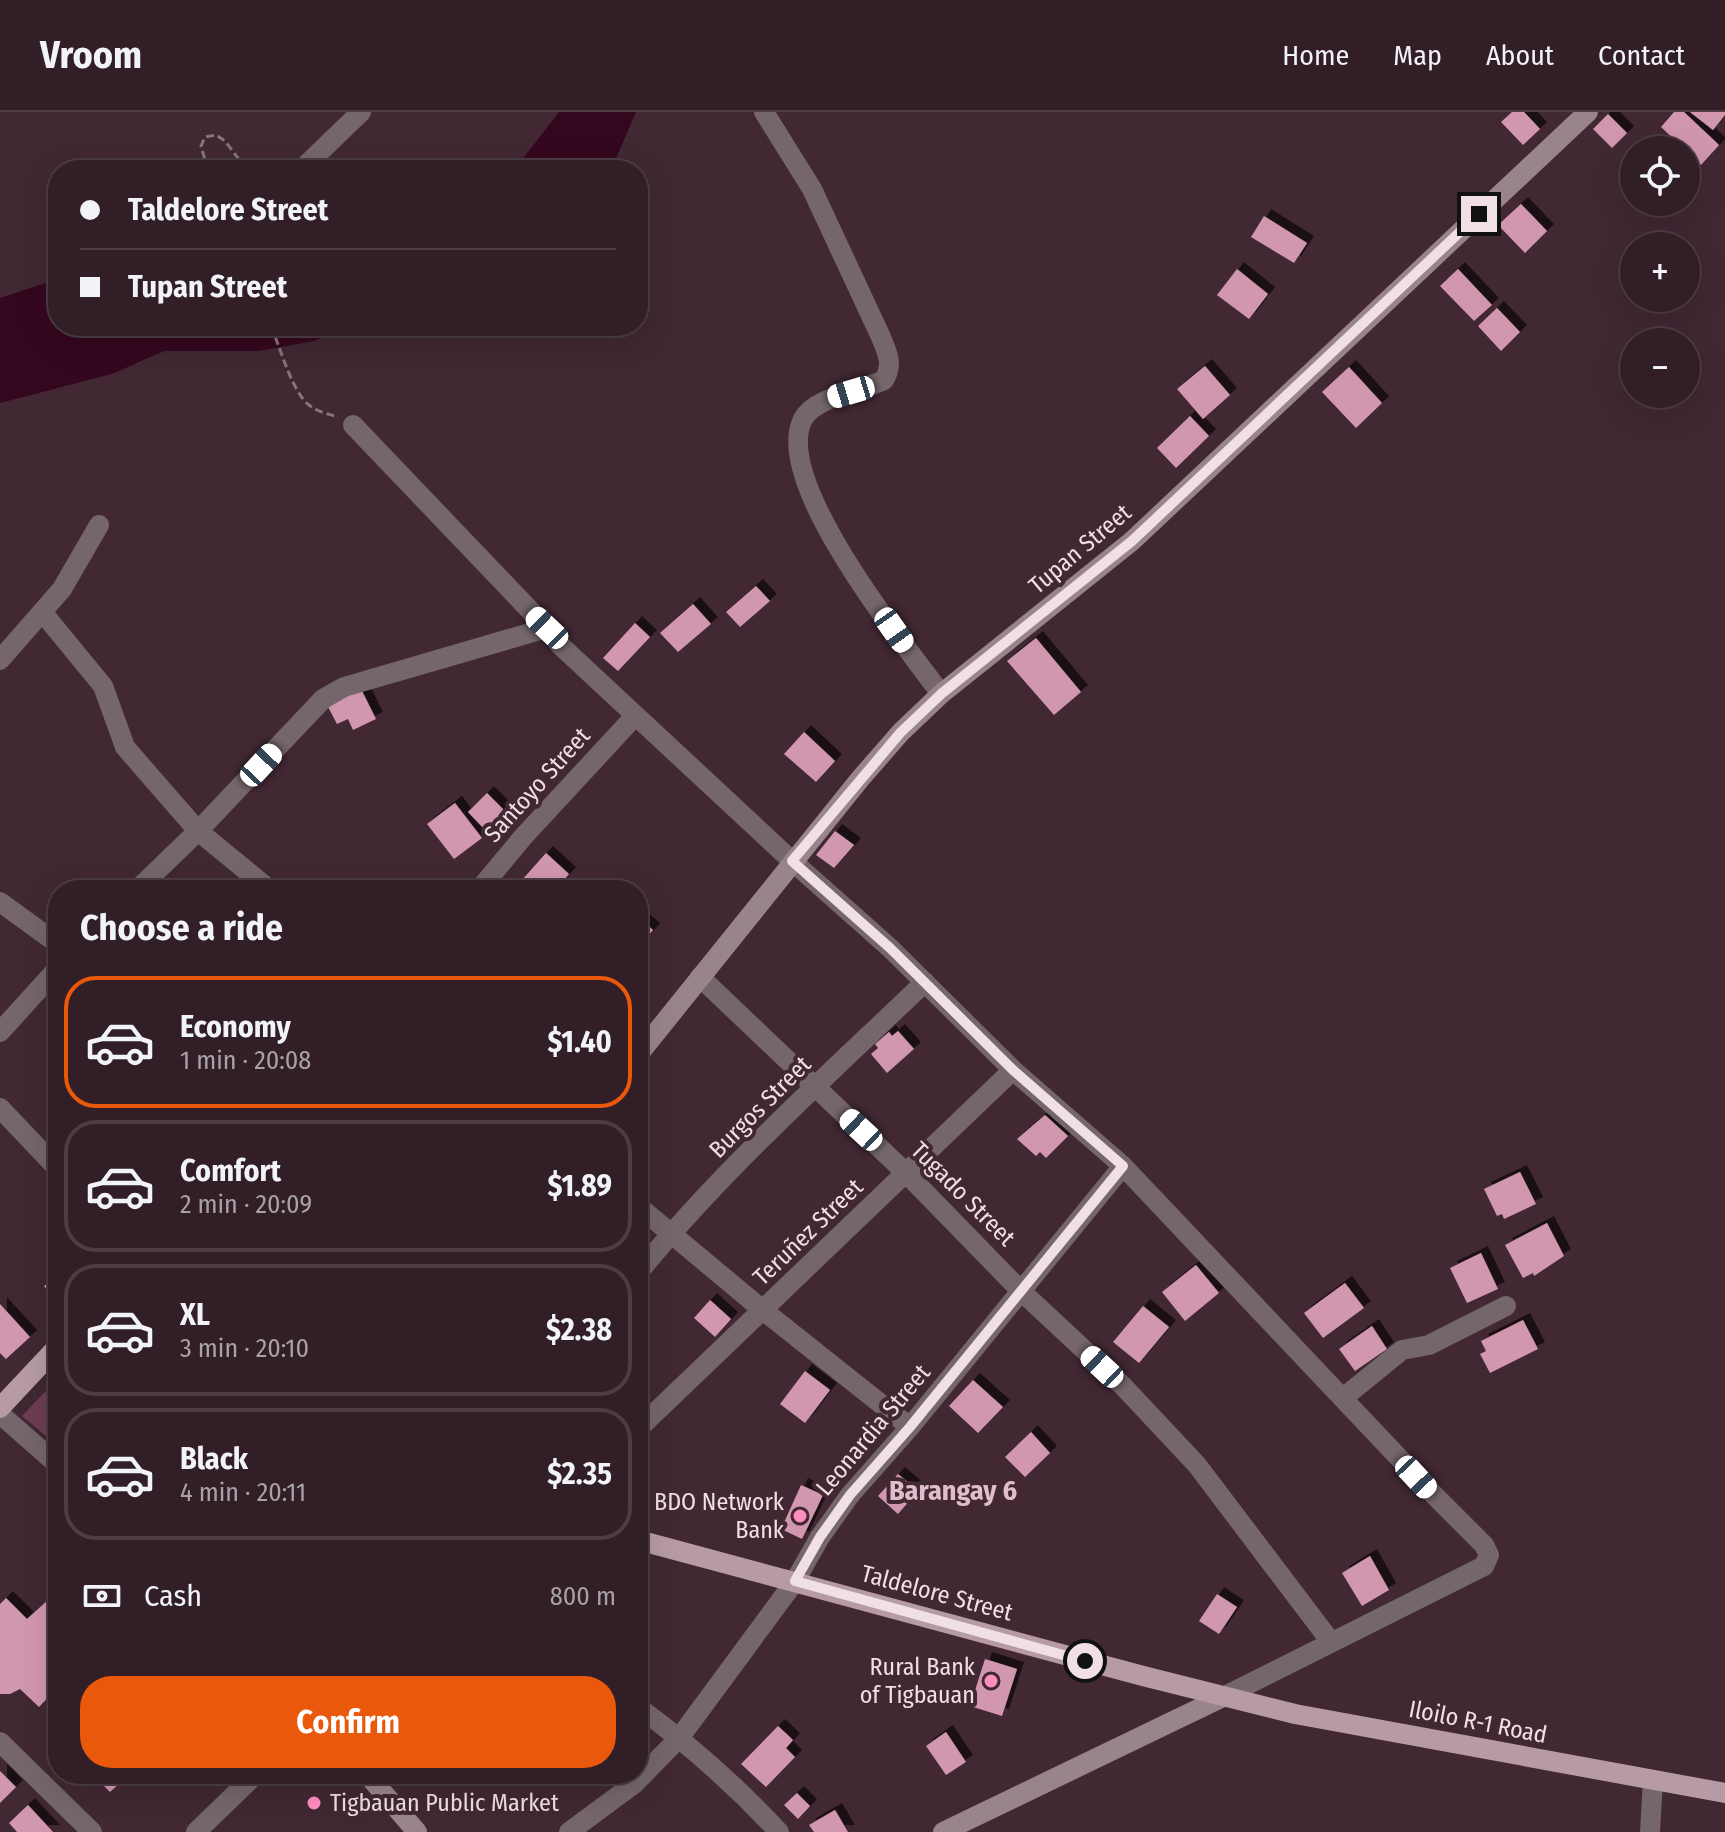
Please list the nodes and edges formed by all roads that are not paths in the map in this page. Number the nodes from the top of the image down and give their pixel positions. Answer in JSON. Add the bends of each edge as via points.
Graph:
{"nodes":[{"id":1,"x":361,"y":112,"type":"edge"},
{"id":2,"x":764,"y":112,"type":"edge"},
{"id":3,"x":1588,"y":112,"type":"edge"},
{"id":4,"x":311,"y":160,"type":"edge"},
{"id":5,"x":353,"y":425,"type":"road end"},
{"id":6,"x":99,"y":525,"type":"dead end"},
{"id":7,"x":43,"y":613,"type":"junction"},
{"id":8,"x":547,"y":628,"type":"junction"},
{"id":9,"x":0,"y":660,"type":"edge"},
{"id":10,"x":941,"y":694,"type":"junction"},
{"id":11,"x":635,"y":716,"type":"junction"},
{"id":12,"x":198,"y":831,"type":"junction"},
{"id":13,"x":792,"y":861,"type":"junction"},
{"id":14,"x":147,"y":880,"type":"edge"},
{"id":15,"x":258,"y":880,"type":"edge"},
{"id":16,"x":487,"y":880,"type":"edge"},
{"id":17,"x":0,"y":902,"type":"edge"},
{"id":18,"x":48,"y":937,"type":"edge"},
{"id":19,"x":700,"y":977,"type":"junction"},
{"id":20,"x":48,"y":979,"type":"edge"},
{"id":21,"x":925,"y":982,"type":"junction"},
{"id":22,"x":0,"y":1032,"type":"edge"},
{"id":23,"x":648,"y":1042,"type":"edge"},
{"id":24,"x":1013,"y":1070,"type":"junction"},
{"id":25,"x":815,"y":1088,"type":"junction"},
{"id":26,"x":0,"y":1108,"type":"edge"},
{"id":27,"x":48,"y":1158,"type":"edge"},
{"id":28,"x":1123,"y":1166,"type":"junction"},
{"id":29,"x":906,"y":1173,"type":"junction"},
{"id":30,"x":648,"y":1214,"type":"edge"},
{"id":31,"x":671,"y":1233,"type":"junction"},
{"id":32,"x":648,"y":1261,"type":"edge"},
{"id":33,"x":1020,"y":1290,"type":"junction"},
{"id":34,"x":1506,"y":1306,"type":"dead end"},
{"id":35,"x":764,"y":1311,"type":"junction"},
{"id":36,"x":48,"y":1357,"type":"edge"},
{"id":37,"x":1343,"y":1398,"type":"junction"},
{"id":38,"x":0,"y":1411,"type":"edge"},
{"id":39,"x":648,"y":1420,"type":"edge"},
{"id":40,"x":910,"y":1427,"type":"junction"},
{"id":41,"x":48,"y":1456,"type":"edge"},
{"id":42,"x":648,"y":1543,"type":"edge"},
{"id":43,"x":795,"y":1581,"type":"junction"},
{"id":44,"x":1331,"y":1642,"type":"junction"},
{"id":45,"x":1223,"y":1697,"type":"junction"},
{"id":46,"x":648,"y":1714,"type":"edge"},
{"id":47,"x":680,"y":1737,"type":"junction"},
{"id":48,"x":0,"y":1742,"type":"edge"},
{"id":49,"x":648,"y":1770,"type":"edge"},
{"id":50,"x":1653,"y":1780,"type":"junction"},
{"id":51,"x":246,"y":1784,"type":"edge"},
{"id":52,"x":376,"y":1784,"type":"edge"},
{"id":53,"x":634,"y":1784,"type":"edge"},
{"id":54,"x":1725,"y":1793,"type":"edge"},
{"id":55,"x":92,"y":1832,"type":"edge"},
{"id":56,"x":196,"y":1832,"type":"edge"},
{"id":57,"x":417,"y":1832,"type":"edge"},
{"id":58,"x":569,"y":1832,"type":"edge"},
{"id":59,"x":779,"y":1832,"type":"edge"},
{"id":60,"x":943,"y":1832,"type":"edge"},
{"id":61,"x":1650,"y":1832,"type":"edge"}],
"edges":[{"from":1,"to":4,"type":"street"},
{"from":2,"to":10,"type":"street","via":[[812,189],[880,335],[890,370],[884,380],[827,400],[804,417],[798,453],[809,493],[831,538]]},
{"from":3,"to":10,"type":"main road","name":"Tupan Street","via":[[1132,541]]},
{"from":5,"to":8,"type":"street"},
{"from":6,"to":7,"type":"street"},
{"from":7,"to":9,"type":"street"},
{"from":7,"to":12,"type":"street","via":[[103,686],[125,747]]},
{"from":8,"to":11,"type":"street"},
{"from":8,"to":12,"type":"street","via":[[333,693]]},
{"from":10,"to":13,"type":"main road","name":"Tupan Street","via":[[901,732]]},
{"from":11,"to":13,"type":"street"},
{"from":11,"to":16,"type":"street","name":"Santoyo Street"},
{"from":12,"to":14,"type":"street"},
{"from":12,"to":15,"type":"street"},
{"from":13,"to":19,"type":"main road","name":"Tupan Street"},
{"from":13,"to":21,"type":"street"},
{"from":17,"to":18,"type":"street"},
{"from":19,"to":23,"type":"main road","name":"Tupan Street"},
{"from":19,"to":25,"type":"street","name":"Tugado Street"},
{"from":20,"to":22,"type":"street"},
{"from":21,"to":24,"type":"street"},
{"from":21,"to":25,"type":"street","name":"Burgos Street"},
{"from":24,"to":28,"type":"street"},
{"from":24,"to":29,"type":"street","name":"Teruñez Street"},
{"from":25,"to":29,"type":"street","name":"Tugado Street"},
{"from":25,"to":31,"type":"street","name":"Burgos Street"},
{"from":26,"to":27,"type":"street"},
{"from":28,"to":33,"type":"street","name":"Leonardia Street"},
{"from":28,"to":37,"type":"street"},
{"from":29,"to":33,"type":"street","name":"Tugado Street"},
{"from":29,"to":35,"type":"street","name":"Teruñez Street"},
{"from":30,"to":31,"type":"street"},
{"from":31,"to":32,"type":"street","name":"Burgos Street"},
{"from":31,"to":35,"type":"street"},
{"from":33,"to":40,"type":"street","name":"Leonardia Street"},
{"from":33,"to":44,"type":"street","name":"Tugado Street","via":[[1123,1386],[1197,1465]]},
{"from":34,"to":37,"type":"street","via":[[1429,1345],[1402,1350]]},
{"from":35,"to":39,"type":"street","name":"Teruñez Street"},
{"from":35,"to":40,"type":"street"},
{"from":36,"to":38,"type":"main road"},
{"from":37,"to":44,"type":"street","via":[[1489,1555],[1484,1566]]},
{"from":38,"to":41,"type":"street"},
{"from":40,"to":43,"type":"street","name":"Leonardia Street","via":[[850,1495]]},
{"from":42,"to":43,"type":"main road","name":"Taldelore Street"},
{"from":43,"to":45,"type":"main road","name":"Taldelore Street"},
{"from":43,"to":47,"type":"street","name":"Leonardia Street"},
{"from":44,"to":45,"type":"street"},
{"from":45,"to":50,"type":"main road","name":"Iloilo R-1 Road"},
{"from":45,"to":60,"type":"main road"},
{"from":46,"to":47,"type":"street"},
{"from":47,"to":49,"type":"street","name":"Leonardia Street"},
{"from":47,"to":59,"type":"street"},
{"from":48,"to":55,"type":"street"},
{"from":50,"to":54,"type":"main road","name":"Iloilo R-1 Road"},
{"from":50,"to":61,"type":"street"},
{"from":51,"to":56,"type":"street"},
{"from":52,"to":57,"type":"main road"},
{"from":53,"to":58,"type":"street","name":"Leonardia Street"}]}
